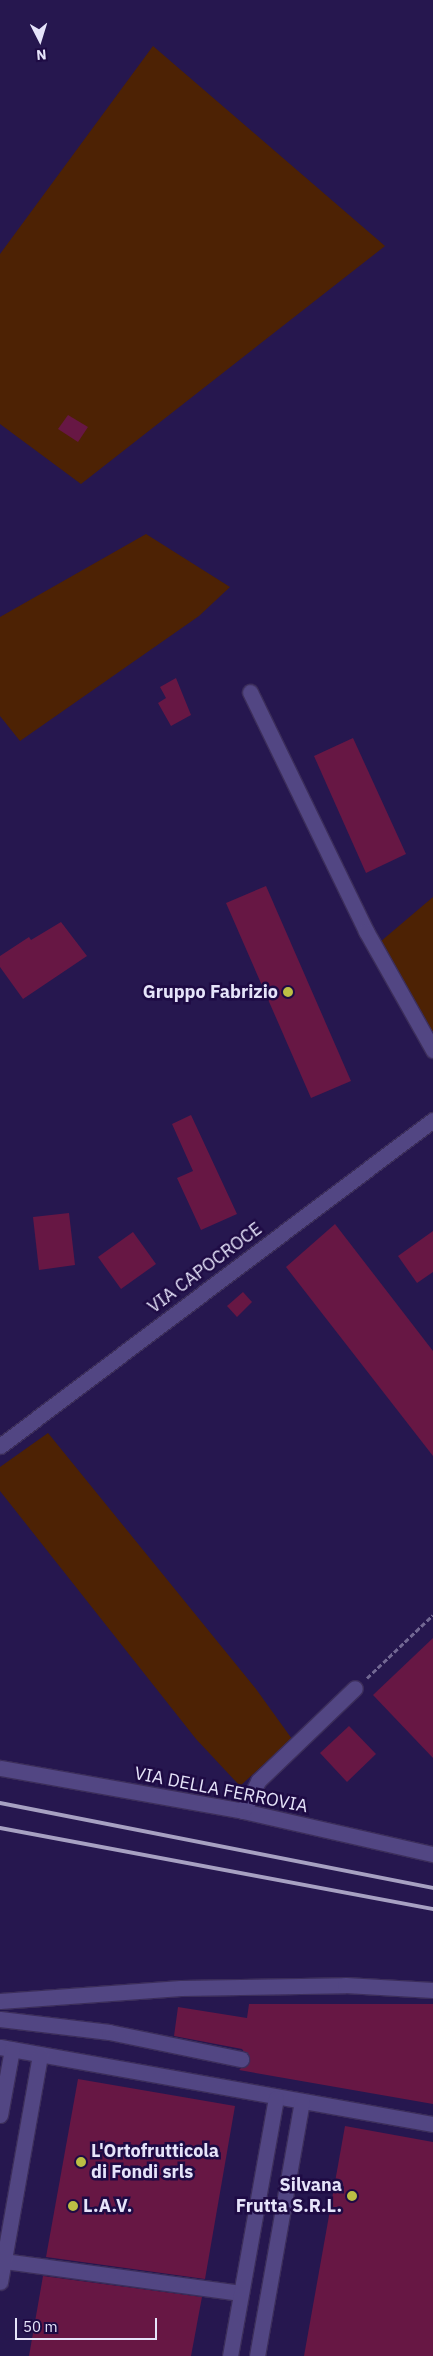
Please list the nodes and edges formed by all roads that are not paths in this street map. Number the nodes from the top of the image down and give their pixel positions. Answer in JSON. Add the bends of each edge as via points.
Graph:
{"nodes":[{"id":1,"x":250,"y":692,"type":"dead end"},
{"id":2,"x":433,"y":1050,"type":"edge"},
{"id":3,"x":433,"y":1120,"type":"edge"},
{"id":4,"x":0,"y":1446,"type":"edge"},
{"id":5,"x":355,"y":1688,"type":"road end"},
{"id":6,"x":0,"y":1768,"type":"edge"},
{"id":7,"x":243,"y":1812,"type":"junction"},
{"id":8,"x":433,"y":1854,"type":"edge"},
{"id":9,"x":433,"y":1990,"type":"edge"},
{"id":10,"x":0,"y":2001,"type":"edge"},
{"id":11,"x":0,"y":2019,"type":"edge"},
{"id":12,"x":6,"y":2048,"type":"edge"},
{"id":13,"x":40,"y":2054,"type":"junction"},
{"id":14,"x":241,"y":2059,"type":"dead end"},
{"id":15,"x":276,"y":2098,"type":"junction"},
{"id":16,"x":302,"y":2101,"type":"junction"},
{"id":17,"x":0,"y":2115,"type":"edge"},
{"id":18,"x":433,"y":2124,"type":"edge"},
{"id":19,"x":4,"y":2261,"type":"junction"},
{"id":20,"x":0,"y":2282,"type":"edge"},
{"id":21,"x":241,"y":2293,"type":"junction"},
{"id":22,"x":230,"y":2356,"type":"edge"},
{"id":23,"x":257,"y":2356,"type":"edge"}],
"edges":[{"from":1,"to":2,"type":"street","via":[[366,931]]},
{"from":3,"to":4,"type":"street","name":"VIA CAPOCROCE"},
{"from":5,"to":7,"type":"street","via":[[258,1780]]},
{"from":6,"to":7,"type":"street","name":"VIA DELLA FERROVIA"},
{"from":7,"to":8,"type":"street","name":"VIA DELLA FERROVIA"},
{"from":9,"to":10,"type":"street","via":[[345,1985],[191,1988]]},
{"from":11,"to":14,"type":"street","via":[[109,2032]]},
{"from":12,"to":13,"type":"street"},
{"from":12,"to":17,"type":"street"},
{"from":13,"to":15,"type":"street"},
{"from":13,"to":19,"type":"street"},
{"from":15,"to":16,"type":"street"},
{"from":15,"to":21,"type":"street"},
{"from":16,"to":18,"type":"street"},
{"from":16,"to":23,"type":"street"},
{"from":19,"to":20,"type":"street"},
{"from":19,"to":21,"type":"street"},
{"from":21,"to":22,"type":"street"}]}
